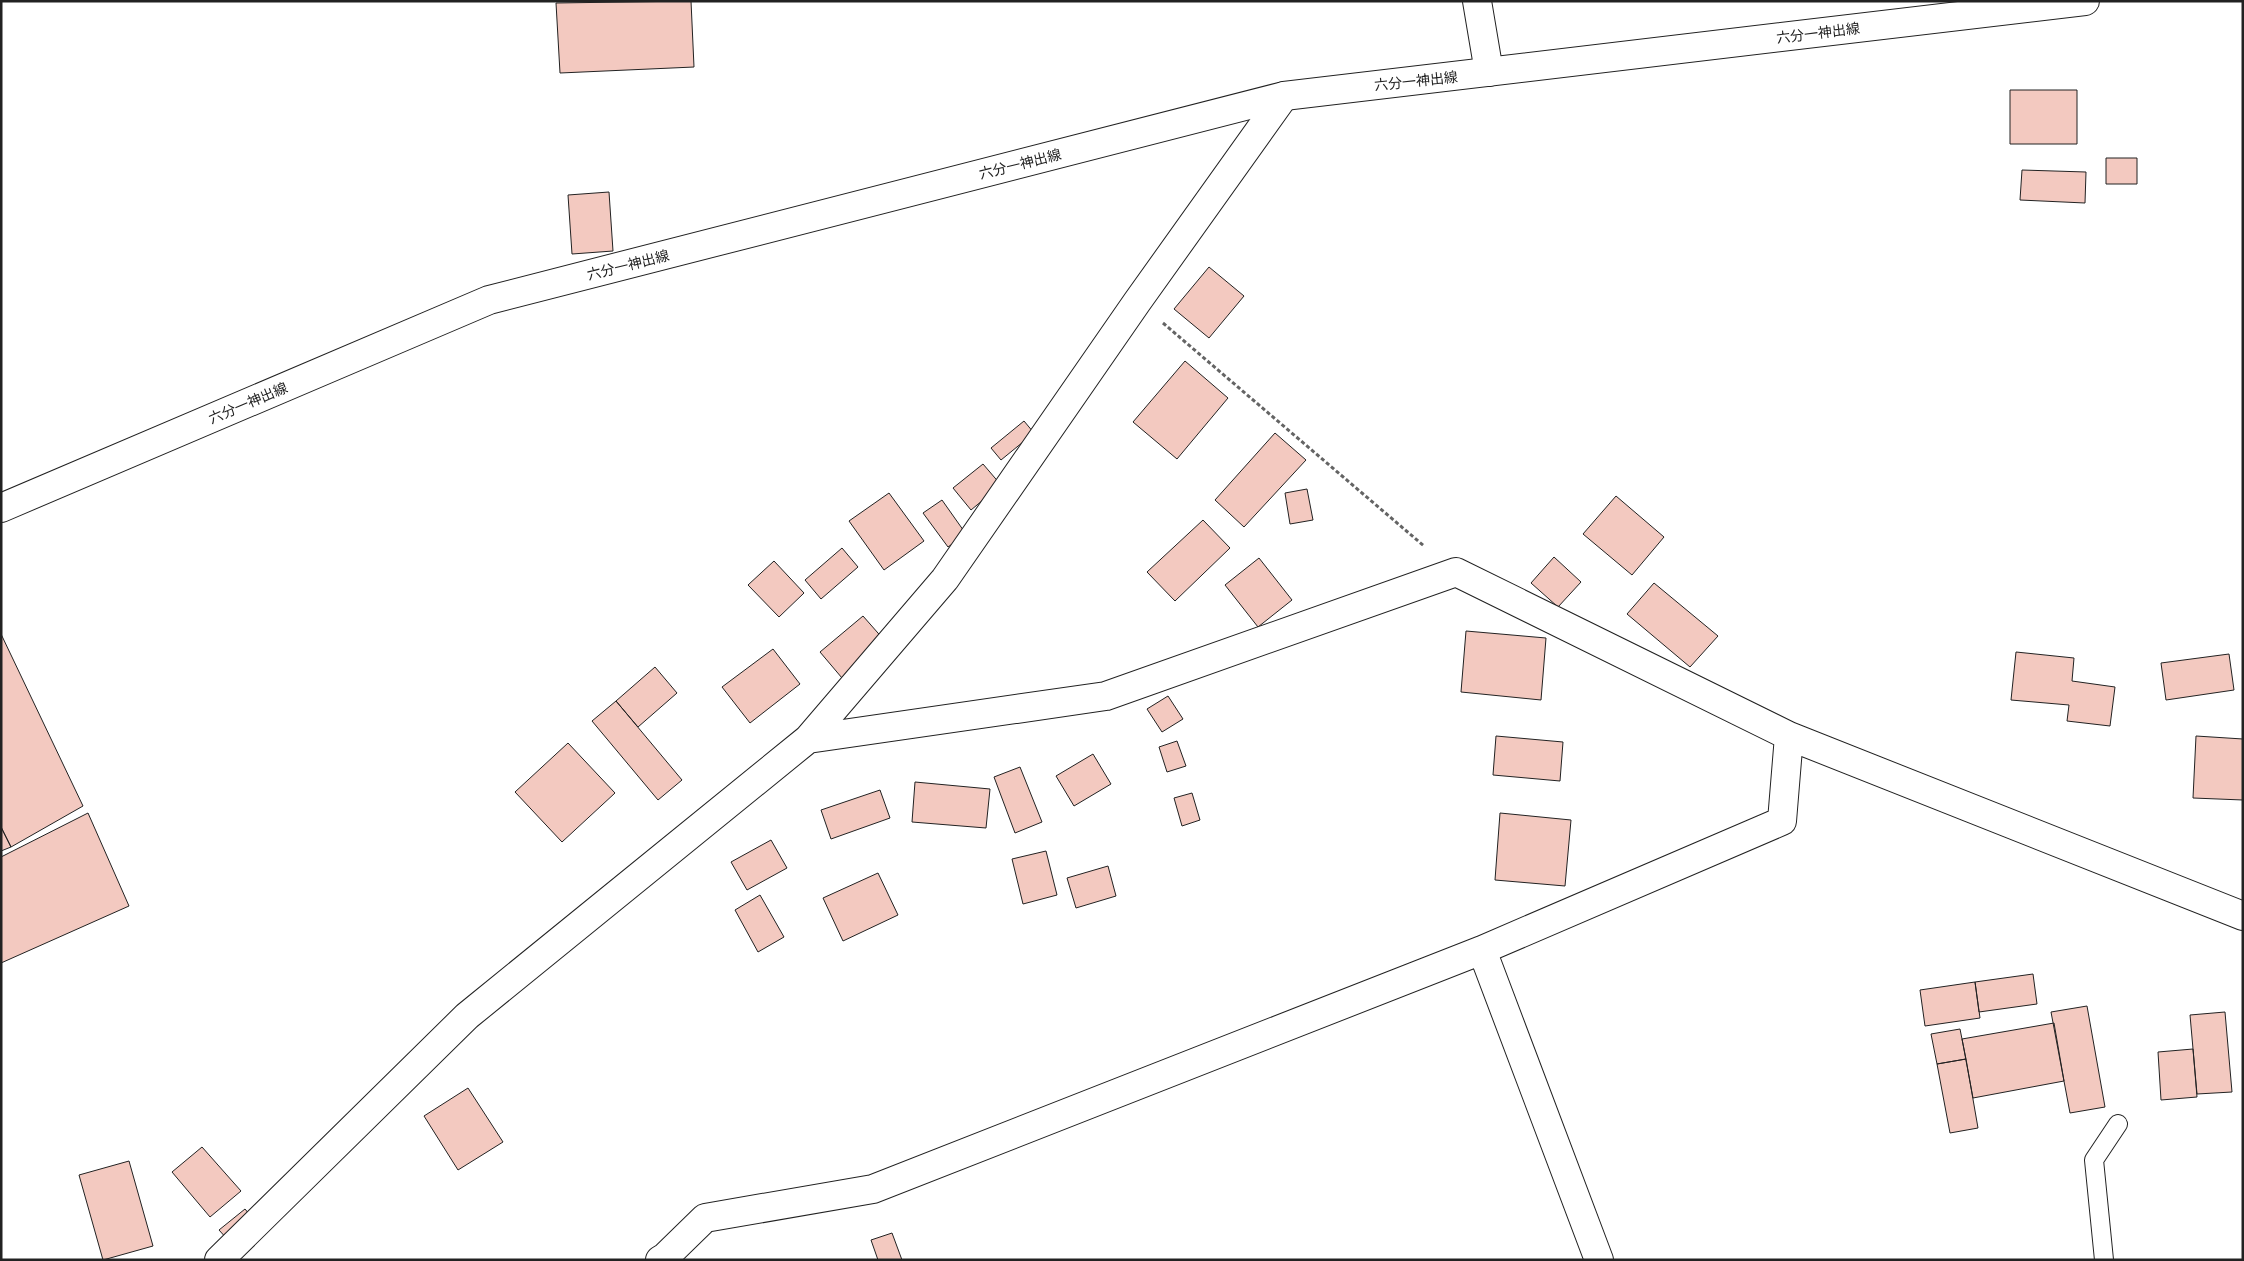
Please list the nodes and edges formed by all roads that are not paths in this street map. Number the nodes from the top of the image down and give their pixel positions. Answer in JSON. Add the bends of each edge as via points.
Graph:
{"nodes":[{"id":1,"x":1477,"y":1,"type":"edge"},
{"id":2,"x":2085,"y":1,"type":"edge"},
{"id":3,"x":1489,"y":72,"type":"junction"},
{"id":4,"x":1284,"y":96,"type":"junction"},
{"id":5,"x":1,"y":508,"type":"edge"},
{"id":6,"x":1789,"y":736,"type":"junction"},
{"id":7,"x":808,"y":739,"type":"junction"},
{"id":8,"x":2243,"y":916,"type":"edge"},
{"id":9,"x":1482,"y":950,"type":"junction"},
{"id":10,"x":2118,"y":1124,"type":"dead end"},
{"id":11,"x":219,"y":1260,"type":"edge"},
{"id":12,"x":660,"y":1260,"type":"edge"},
{"id":13,"x":1599,"y":1260,"type":"edge"},
{"id":14,"x":2104,"y":1260,"type":"edge"}],
"edges":[{"from":1,"to":3,"type":"street"},
{"from":2,"to":3,"type":"street","name":"六分一神出線"},
{"from":3,"to":4,"type":"street","name":"六分一神出線"},
{"from":4,"to":5,"type":"street","name":"六分一神出線","via":[[489,300]]},
{"from":4,"to":7,"type":"street","via":[[945,580]]},
{"from":6,"to":7,"type":"street","via":[[1456,572],[1106,696]]},
{"from":6,"to":8,"type":"street"},
{"from":6,"to":9,"type":"street","via":[[1782,821]]},
{"from":7,"to":11,"type":"street","via":[[467,1016]]},
{"from":9,"to":12,"type":"street","via":[[873,1189],[705,1218]]},
{"from":9,"to":13,"type":"street"},
{"from":10,"to":14,"type":"lane","via":[[2094,1160]]}]}
